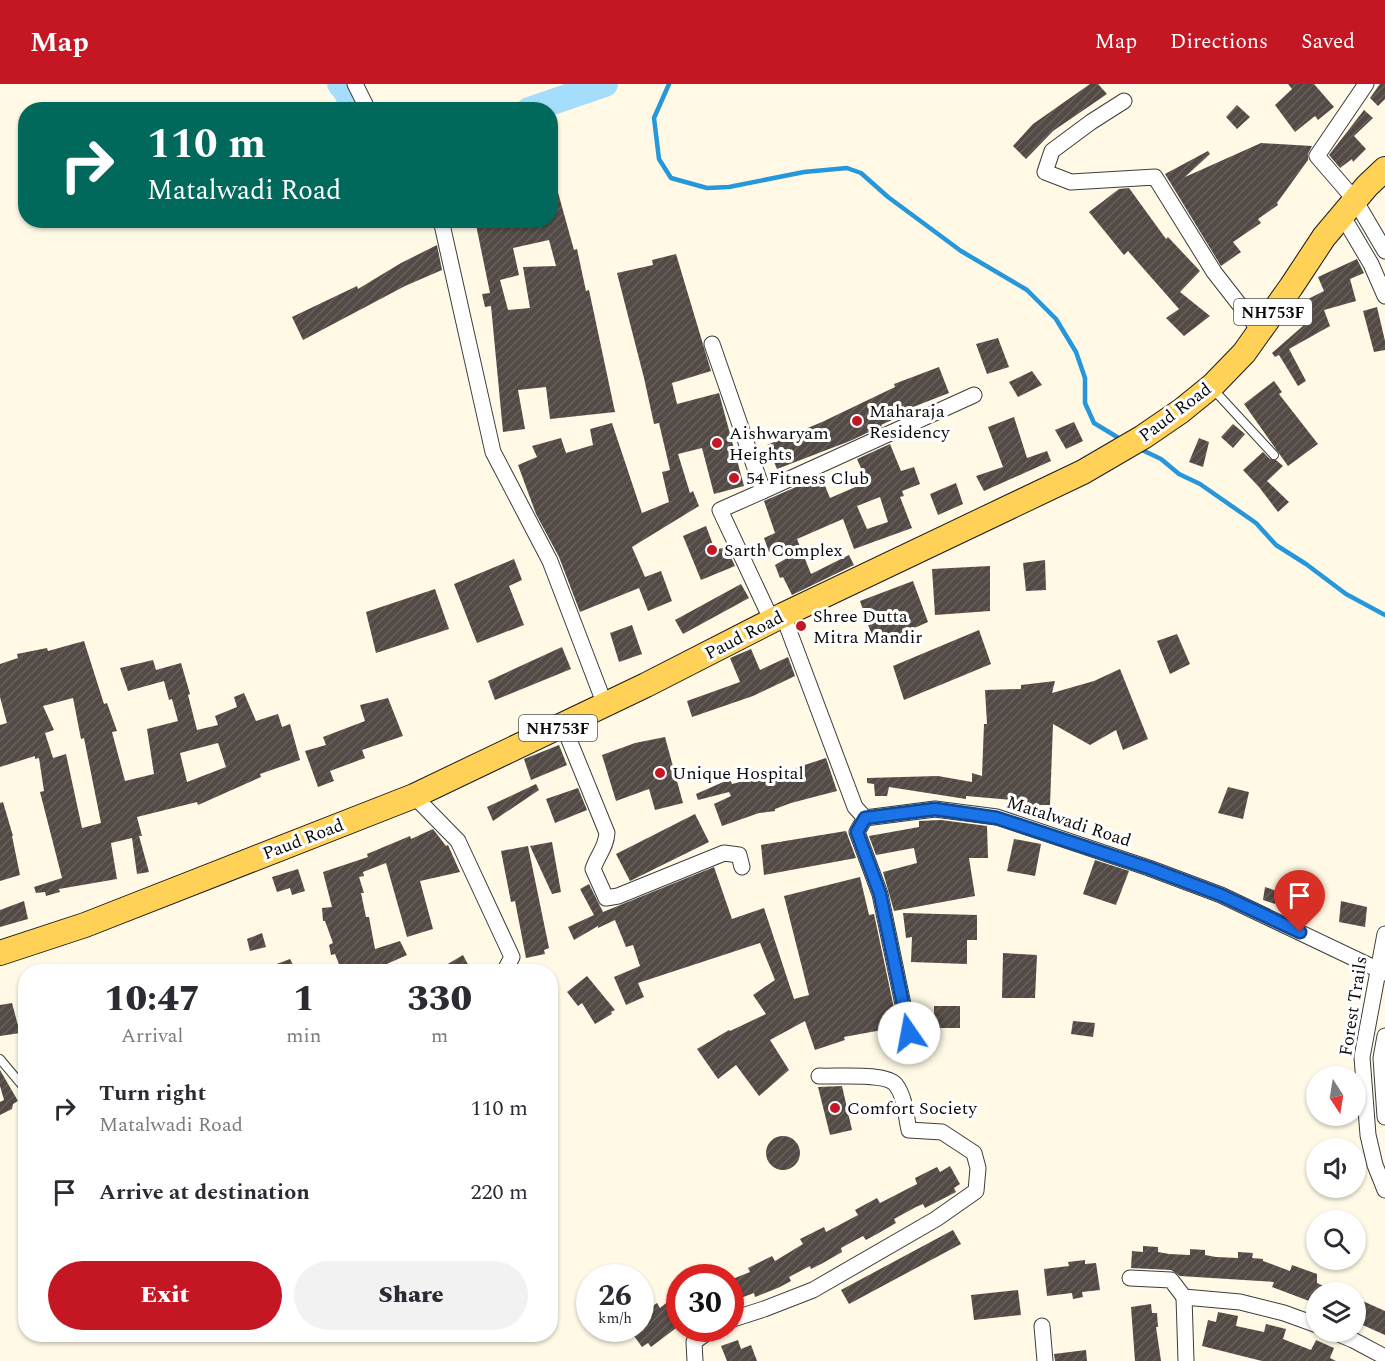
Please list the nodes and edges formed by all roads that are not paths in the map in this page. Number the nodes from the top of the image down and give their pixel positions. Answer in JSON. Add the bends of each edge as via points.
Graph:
{"nodes":[{"id":1,"x":355,"y":84,"type":"edge"},
{"id":2,"x":1366,"y":84,"type":"edge"},
{"id":3,"x":1124,"y":101,"type":"dead end"},
{"id":4,"x":364,"y":102,"type":"edge"},
{"id":5,"x":1385,"y":169,"type":"edge"},
{"id":6,"x":1349,"y":207,"type":"junction"},
{"id":7,"x":443,"y":228,"type":"edge"},
{"id":8,"x":1382,"y":246,"type":"edge"},
{"id":9,"x":1364,"y":251,"type":"junction"},
{"id":10,"x":1385,"y":295,"type":"edge"},
{"id":11,"x":1260,"y":330,"type":"junction"},
{"id":12,"x":712,"y":344,"type":"dead end"},
{"id":13,"x":1210,"y":387,"type":"junction"},
{"id":14,"x":974,"y":395,"type":"dead end"},
{"id":15,"x":1274,"y":455,"type":"dead end"},
{"id":16,"x":763,"y":491,"type":"junction"},
{"id":17,"x":778,"y":618,"type":"junction"},
{"id":18,"x":606,"y":705,"type":"junction"},
{"id":19,"x":563,"y":725,"type":"junction"},
{"id":20,"x":414,"y":796,"type":"junction"},
{"id":21,"x":865,"y":818,"type":"junction"},
{"id":22,"x":742,"y":867,"type":"dead end"},
{"id":23,"x":1385,"y":934,"type":"edge"},
{"id":24,"x":0,"y":953,"type":"edge"},
{"id":25,"x":508,"y":964,"type":"edge"},
{"id":26,"x":1382,"y":971,"type":"edge"},
{"id":27,"x":909,"y":1033,"type":"dead end"},
{"id":28,"x":1385,"y":1036,"type":"edge"},
{"id":29,"x":0,"y":1059,"type":"edge"},
{"id":30,"x":819,"y":1077,"type":"dead end"},
{"id":31,"x":18,"y":1080,"type":"edge"},
{"id":32,"x":1385,"y":1117,"type":"edge"},
{"id":33,"x":1385,"y":1190,"type":"edge"},
{"id":34,"x":1130,"y":1278,"type":"dead end"},
{"id":35,"x":1184,"y":1297,"type":"junction"},
{"id":36,"x":744,"y":1316,"type":"edge"},
{"id":37,"x":1306,"y":1321,"type":"edge"},
{"id":38,"x":1042,"y":1326,"type":"dead end"},
{"id":39,"x":694,"y":1342,"type":"edge"},
{"id":40,"x":1357,"y":1342,"type":"edge"},
{"id":41,"x":1385,"y":1357,"type":"edge"},
{"id":42,"x":695,"y":1361,"type":"edge"},
{"id":43,"x":1045,"y":1361,"type":"edge"},
{"id":44,"x":1185,"y":1361,"type":"edge"}],
"edges":[{"from":1,"to":4,"type":"street"},
{"from":2,"to":6,"type":"street","via":[[1317,156]]},
{"from":3,"to":11,"type":"street","via":[[1052,151],[1046,172],[1071,182],[1155,177],[1214,272]]},
{"from":5,"to":6,"type":"main road","name":"Paud Road","number":"NH753F"},
{"from":6,"to":8,"type":"street"},
{"from":6,"to":9,"type":"street"},
{"from":6,"to":11,"type":"main road","name":"Paud Road","number":"NH753F"},
{"from":7,"to":18,"type":"street","via":[[493,452],[550,561]]},
{"from":8,"to":9,"type":"street"},
{"from":9,"to":10,"type":"street"},
{"from":11,"to":13,"type":"main road","name":"Paud Road","number":"NH753F","via":[[1244,353]]},
{"from":12,"to":16,"type":"street"},
{"from":13,"to":15,"type":"lane"},
{"from":13,"to":17,"type":"main road","name":"Paud Road","number":"NH753F","via":[[1181,411],[1099,463]]},
{"from":14,"to":16,"type":"street"},
{"from":16,"to":17,"type":"street","via":[[720,510]]},
{"from":17,"to":18,"type":"main road","name":"Paud Road","number":"NH753F"},
{"from":17,"to":21,"type":"street","via":[[855,807]]},
{"from":18,"to":19,"type":"main road","name":"Paud Road","number":"NH753F"},
{"from":19,"to":20,"type":"main road","name":"Paud Road","number":"NH753F"},
{"from":19,"to":22,"type":"street","via":[[607,833],[606,844],[593,869],[606,898],[724,853],[740,855]]},
{"from":20,"to":24,"type":"main road","name":"Paud Road","number":"NH753F","via":[[85,925]]},
{"from":20,"to":25,"type":"street","via":[[458,841],[512,957]]},
{"from":21,"to":26,"type":"street","name":"Matalwadi Road","via":[[935,809],[997,818],[1221,895]]},
{"from":21,"to":27,"type":"street","via":[[857,832],[880,894]]},
{"from":23,"to":26,"type":"street","name":"Forest Trails"},
{"from":26,"to":33,"type":"street","name":"Forest Trails","via":[[1362,1057],[1368,1135]]},
{"from":28,"to":32,"type":"street","via":[[1381,1058]]},
{"from":29,"to":31,"type":"lane"},
{"from":30,"to":36,"type":"street","via":[[884,1077],[896,1083],[909,1130],[942,1132],[974,1153],[978,1168],[976,1191],[936,1219],[813,1290]]},
{"from":34,"to":35,"type":"street","via":[[1172,1280]]},
{"from":35,"to":37,"type":"street","via":[[1240,1302]]},
{"from":35,"to":44,"type":"street"},
{"from":38,"to":43,"type":"street"},
{"from":39,"to":42,"type":"street"},
{"from":40,"to":41,"type":"street"}]}
